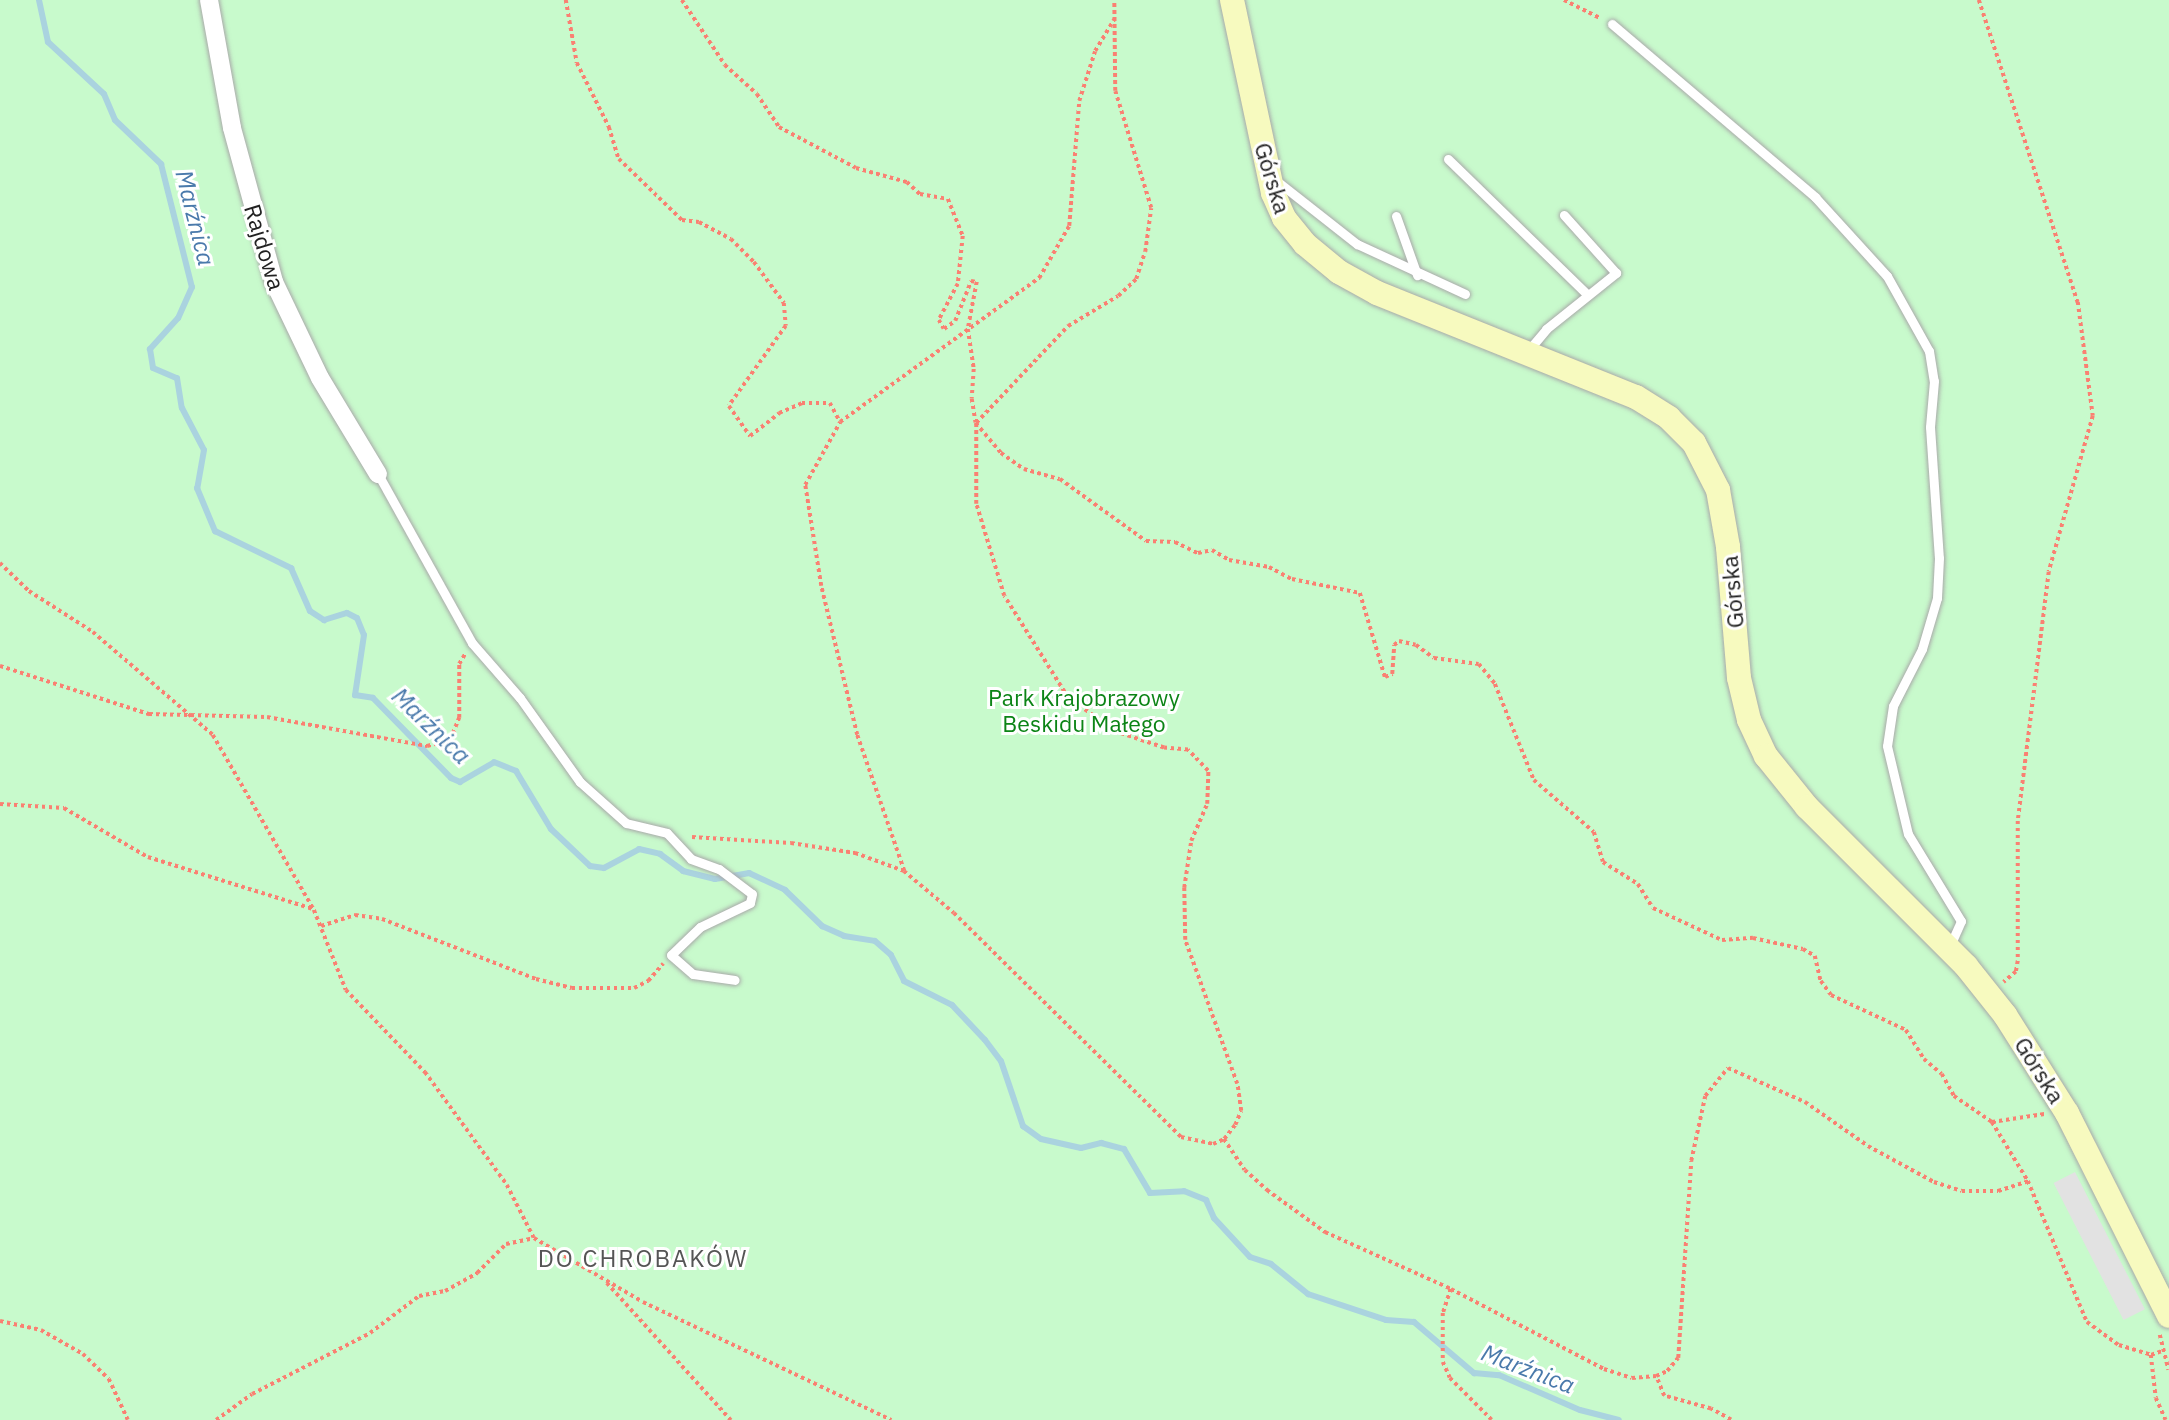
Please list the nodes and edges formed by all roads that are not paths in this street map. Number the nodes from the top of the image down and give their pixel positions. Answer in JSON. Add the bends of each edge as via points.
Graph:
{"nodes":[{"id":1,"x":209,"y":0,"type":"edge"},
{"id":2,"x":1231,"y":0,"type":"edge"},
{"id":3,"x":1612,"y":24,"type":"road end"},
{"id":4,"x":1448,"y":159,"type":"dead end"},
{"id":5,"x":1268,"y":177,"type":"junction"},
{"id":6,"x":1564,"y":215,"type":"dead end"},
{"id":7,"x":1396,"y":216,"type":"dead end"},
{"id":8,"x":1417,"y":275,"type":"junction"},
{"id":9,"x":1465,"y":294,"type":"dead end"},
{"id":10,"x":1588,"y":295,"type":"junction"},
{"id":11,"x":1526,"y":354,"type":"junction"},
{"id":12,"x":378,"y":474,"type":"joint"},
{"id":13,"x":1949,"y":948,"type":"junction"},
{"id":14,"x":735,"y":980,"type":"dead end"},
{"id":15,"x":2166,"y":1311,"type":"edge"}],
"edges":[{"from":1,"to":12,"type":"street","name":"Rajdowa","via":[[232,128],[274,282],[314,368]]},
{"from":2,"to":5,"type":"street","name":"Górska"},
{"from":3,"to":13,"type":"lane","via":[[1815,197],[1887,276],[1929,351],[1940,558],[1937,598],[1922,649],[1894,706],[1887,747],[1908,834],[1961,920]]},
{"from":4,"to":10,"type":"lane"},
{"from":5,"to":8,"type":"lane","via":[[1296,193],[1357,244]]},
{"from":5,"to":11,"type":"street","name":"Górska","via":[[1293,231],[1339,272],[1386,297]]},
{"from":6,"to":10,"type":"lane","via":[[1616,273]]},
{"from":7,"to":8,"type":"lane"},
{"from":8,"to":9,"type":"lane"},
{"from":10,"to":11,"type":"lane","via":[[1535,340]]},
{"from":11,"to":13,"type":"street","name":"Górska","via":[[1636,397],[1669,418],[1694,443],[1711,472],[1722,509],[1739,678],[1756,738],[1776,772],[1807,807]]},
{"from":12,"to":14,"type":"lane","via":[[472,643],[520,698],[580,782],[626,823],[667,833],[691,859],[719,869],[752,894],[750,902],[700,928],[671,955],[693,974]]},
{"from":13,"to":15,"type":"street","name":"Górska","via":[[1989,993],[2067,1114]]}]}
